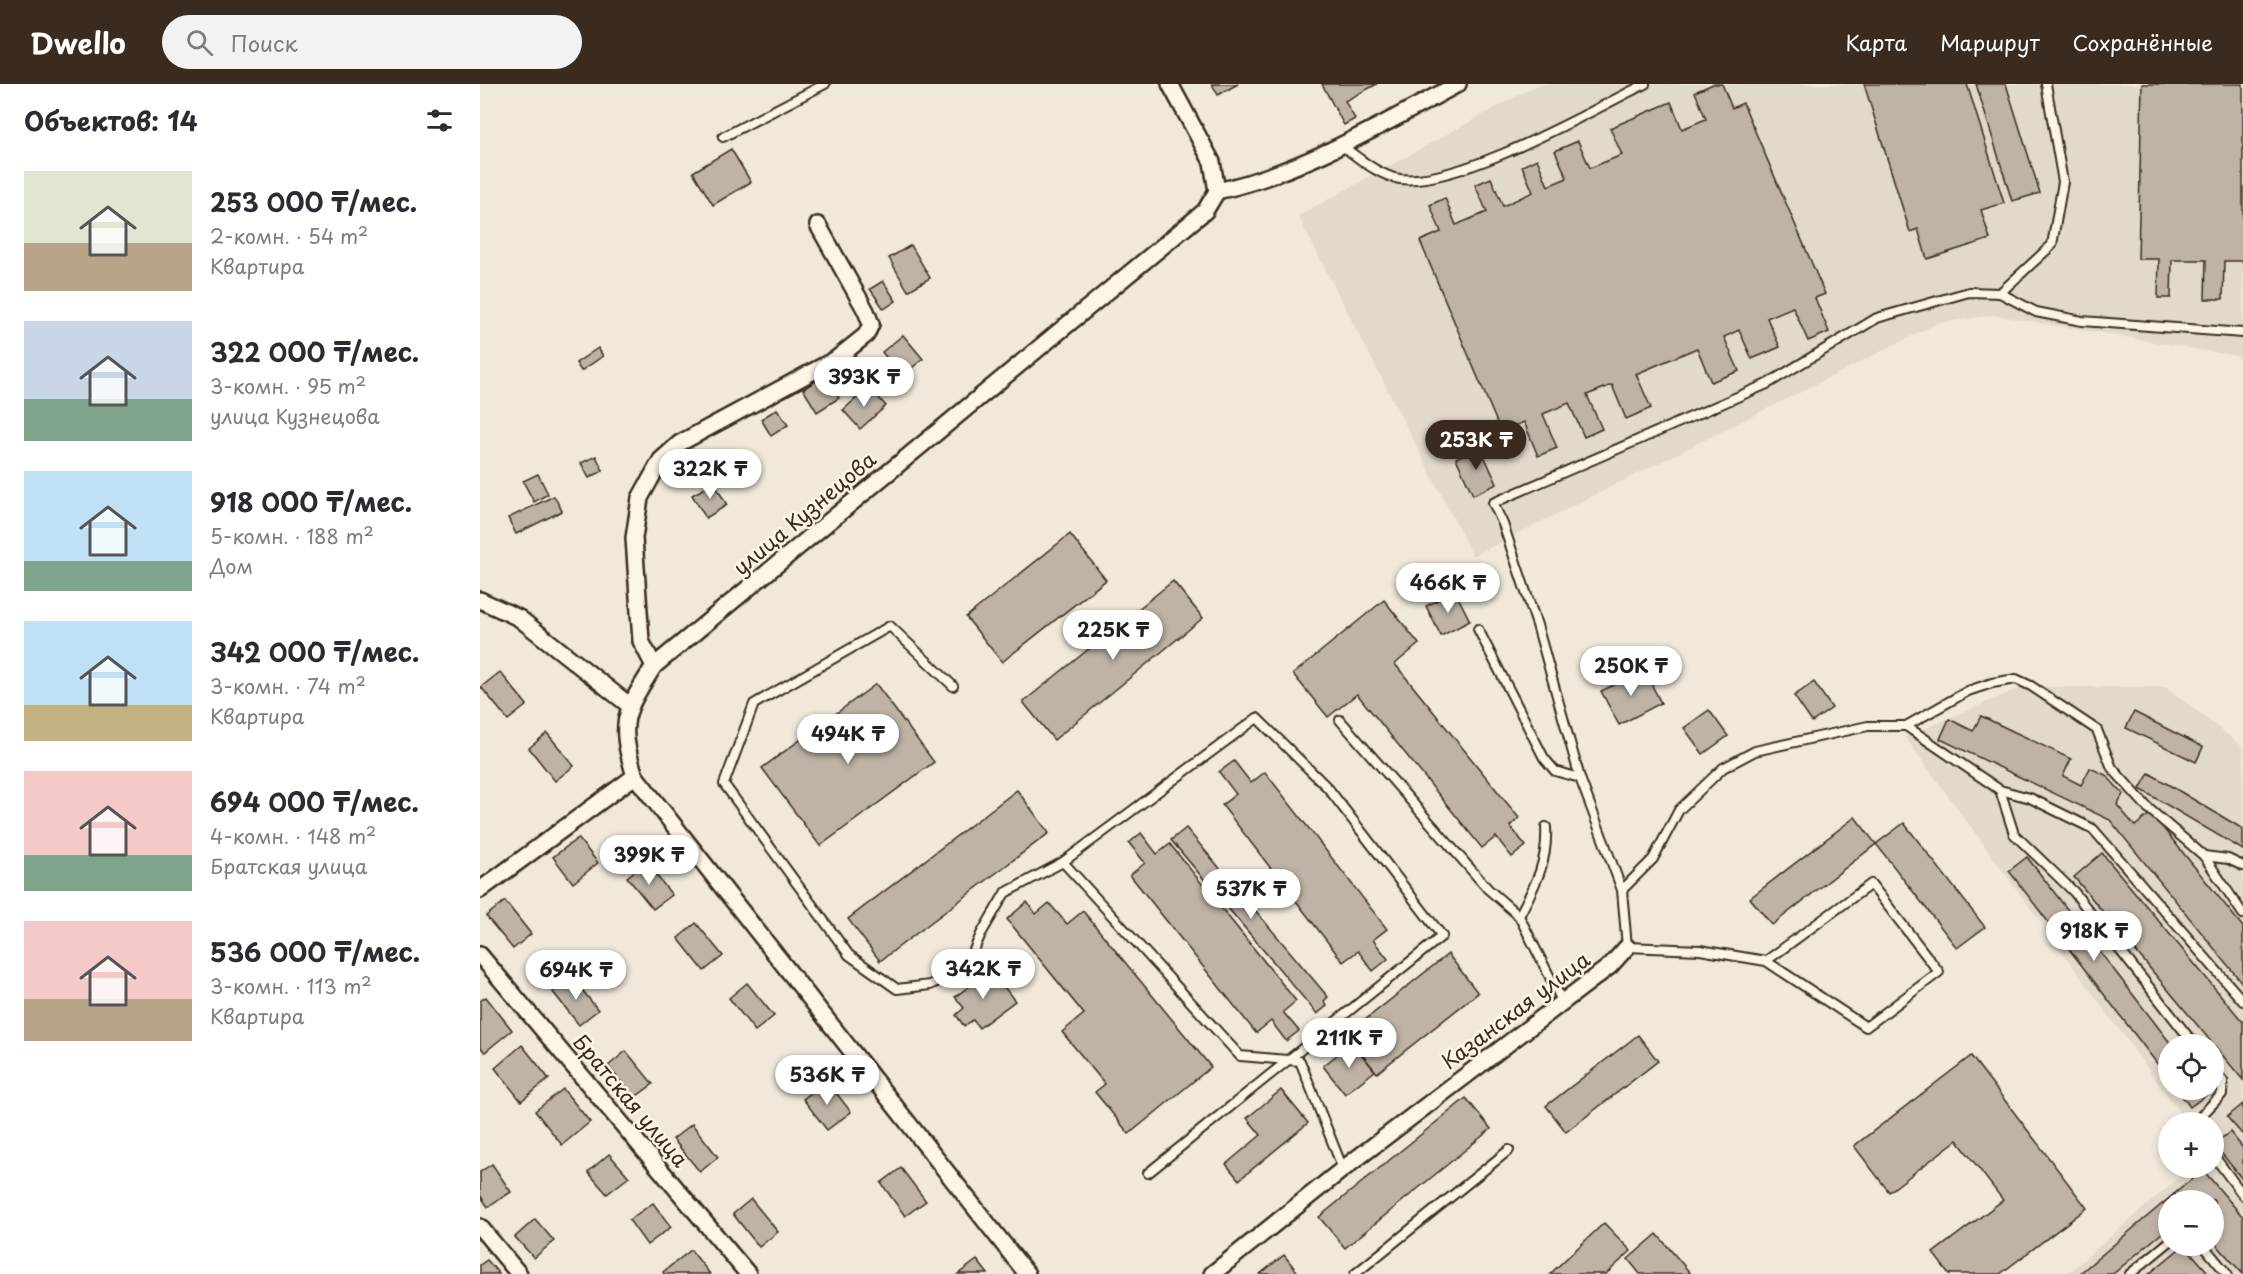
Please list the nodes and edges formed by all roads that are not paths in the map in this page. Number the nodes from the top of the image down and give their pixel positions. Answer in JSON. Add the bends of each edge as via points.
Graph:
{"nodes":[{"id":1,"x":825,"y":84,"type":"edge"},
{"id":2,"x":1170,"y":84,"type":"edge"},
{"id":3,"x":1458,"y":84,"type":"edge"},
{"id":4,"x":1645,"y":84,"type":"edge"},
{"id":5,"x":2046,"y":84,"type":"edge"},
{"id":6,"x":723,"y":137,"type":"dead end"},
{"id":7,"x":1341,"y":145,"type":"junction"},
{"id":8,"x":1216,"y":191,"type":"junction"},
{"id":9,"x":818,"y":225,"type":"dead end"},
{"id":10,"x":2000,"y":293,"type":"junction"},
{"id":11,"x":2243,"y":333,"type":"edge"},
{"id":12,"x":480,"y":600,"type":"edge"},
{"id":13,"x":1478,"y":630,"type":"dead end"},
{"id":14,"x":654,"y":666,"type":"junction"},
{"id":15,"x":953,"y":686,"type":"dead end"},
{"id":16,"x":629,"y":705,"type":"junction"},
{"id":17,"x":1340,"y":720,"type":"dead end"},
{"id":18,"x":1906,"y":726,"type":"junction"},
{"id":19,"x":635,"y":776,"type":"junction"},
{"id":20,"x":1580,"y":778,"type":"junction"},
{"id":21,"x":2000,"y":790,"type":"junction"},
{"id":22,"x":1546,"y":827,"type":"dead end"},
{"id":23,"x":2204,"y":856,"type":"junction"},
{"id":24,"x":1063,"y":862,"type":"junction"},
{"id":25,"x":2243,"y":866,"type":"edge"},
{"id":26,"x":480,"y":890,"type":"edge"},
{"id":27,"x":1622,"y":890,"type":"junction"},
{"id":28,"x":2243,"y":914,"type":"edge"},
{"id":29,"x":1519,"y":916,"type":"junction"},
{"id":30,"x":1627,"y":947,"type":"junction"},
{"id":31,"x":480,"y":955,"type":"edge"},
{"id":32,"x":1766,"y":962,"type":"junction"},
{"id":33,"x":1562,"y":1001,"type":"junction"},
{"id":34,"x":2243,"y":1001,"type":"edge"},
{"id":35,"x":2186,"y":1034,"type":"edge"},
{"id":36,"x":1289,"y":1060,"type":"junction"},
{"id":37,"x":2216,"y":1100,"type":"edge"},
{"id":38,"x":2205,"y":1112,"type":"edge"},
{"id":39,"x":1509,"y":1150,"type":"dead end"},
{"id":40,"x":1343,"y":1169,"type":"junction"},
{"id":41,"x":2224,"y":1170,"type":"edge"},
{"id":42,"x":1148,"y":1173,"type":"dead end"},
{"id":43,"x":2243,"y":1196,"type":"edge"},
{"id":44,"x":480,"y":1227,"type":"edge"},
{"id":45,"x":2158,"y":1251,"type":"edge"},
{"id":46,"x":2211,"y":1256,"type":"edge"},
{"id":47,"x":2224,"y":1273,"type":"edge"},
{"id":48,"x":519,"y":1274,"type":"edge"},
{"id":49,"x":748,"y":1274,"type":"edge"},
{"id":50,"x":1027,"y":1274,"type":"edge"},
{"id":51,"x":1212,"y":1274,"type":"edge"},
{"id":52,"x":1355,"y":1274,"type":"edge"},
{"id":53,"x":2130,"y":1274,"type":"edge"}],
"edges":[{"from":1,"to":6,"type":"lane"},
{"from":2,"to":8,"type":"street","via":[[1212,162]]},
{"from":3,"to":7,"type":"street"},
{"from":4,"to":7,"type":"lane","via":[[1523,145],[1438,177],[1400,179],[1382,173]]},
{"from":5,"to":10,"type":"lane","via":[[2063,182],[2052,245]]},
{"from":7,"to":8,"type":"street"},
{"from":8,"to":14,"type":"street","name":"улица Кузнецова","via":[[1205,211]]},
{"from":9,"to":14,"type":"street","via":[[871,324],[866,335],[836,359],[680,443],[661,460],[640,498],[634,538],[641,641]]},
{"from":10,"to":11,"type":"lane","via":[[2036,312],[2082,321]]},
{"from":10,"to":20,"type":"lane","via":[[1969,292],[1877,318],[1767,384],[1493,503],[1537,625]]},
{"from":12,"to":16,"type":"street","via":[[519,618]]},
{"from":13,"to":20,"type":"lane","via":[[1544,758],[1555,771]]},
{"from":14,"to":16,"type":"street","name":"улица Кузнецова"},
{"from":15,"to":24,"type":"lane","via":[[890,626],[754,704],[724,784],[849,955],[897,989],[930,985],[966,968],[1005,893]]},
{"from":16,"to":19,"type":"street","name":"улица Кузнецова","via":[[624,742]]},
{"from":17,"to":29,"type":"lane","via":[[1488,889]]},
{"from":18,"to":21,"type":"lane"},
{"from":18,"to":23,"type":"lane","via":[[1968,691],[2016,679],[2097,730],[2112,768],[2148,808]]},
{"from":18,"to":27,"type":"lane","via":[[1868,726],[1755,751],[1723,768],[1679,810],[1653,859]]},
{"from":19,"to":26,"type":"street"},
{"from":19,"to":50,"type":"street"},
{"from":20,"to":27,"type":"lane"},
{"from":21,"to":34,"type":"lane","via":[[2030,798],[2093,829]]},
{"from":21,"to":35,"type":"lane","via":[[2014,834],[2074,891]]},
{"from":22,"to":29,"type":"lane","via":[[1547,850]]},
{"from":23,"to":25,"type":"lane"},
{"from":23,"to":28,"type":"lane"},
{"from":24,"to":36,"type":"lane","via":[[1240,1056]]},
{"from":24,"to":36,"type":"lane","via":[[1257,718],[1328,788],[1442,936]]},
{"from":27,"to":30,"type":"lane"},
{"from":29,"to":33,"type":"lane"},
{"from":30,"to":32,"type":"lane","via":[[1700,950]]},
{"from":30,"to":33,"type":"street","name":"Казанская улица","via":[[1610,966]]},
{"from":31,"to":49,"type":"street","name":"Братская улица"},
{"from":32,"to":32,"type":"lane","via":[[1871,885],[1939,972],[1866,1027]]},
{"from":33,"to":40,"type":"street","name":"Казанская улица"},
{"from":36,"to":40,"type":"lane","via":[[1300,1061]]},
{"from":36,"to":42,"type":"lane"},
{"from":37,"to":38,"type":"lane"},
{"from":39,"to":52,"type":"lane"},
{"from":40,"to":51,"type":"street","name":"Казанская улица"},
{"from":41,"to":43,"type":"lane"},
{"from":44,"to":48,"type":"street"},
{"from":45,"to":53,"type":"lane"},
{"from":46,"to":47,"type":"lane"}]}
